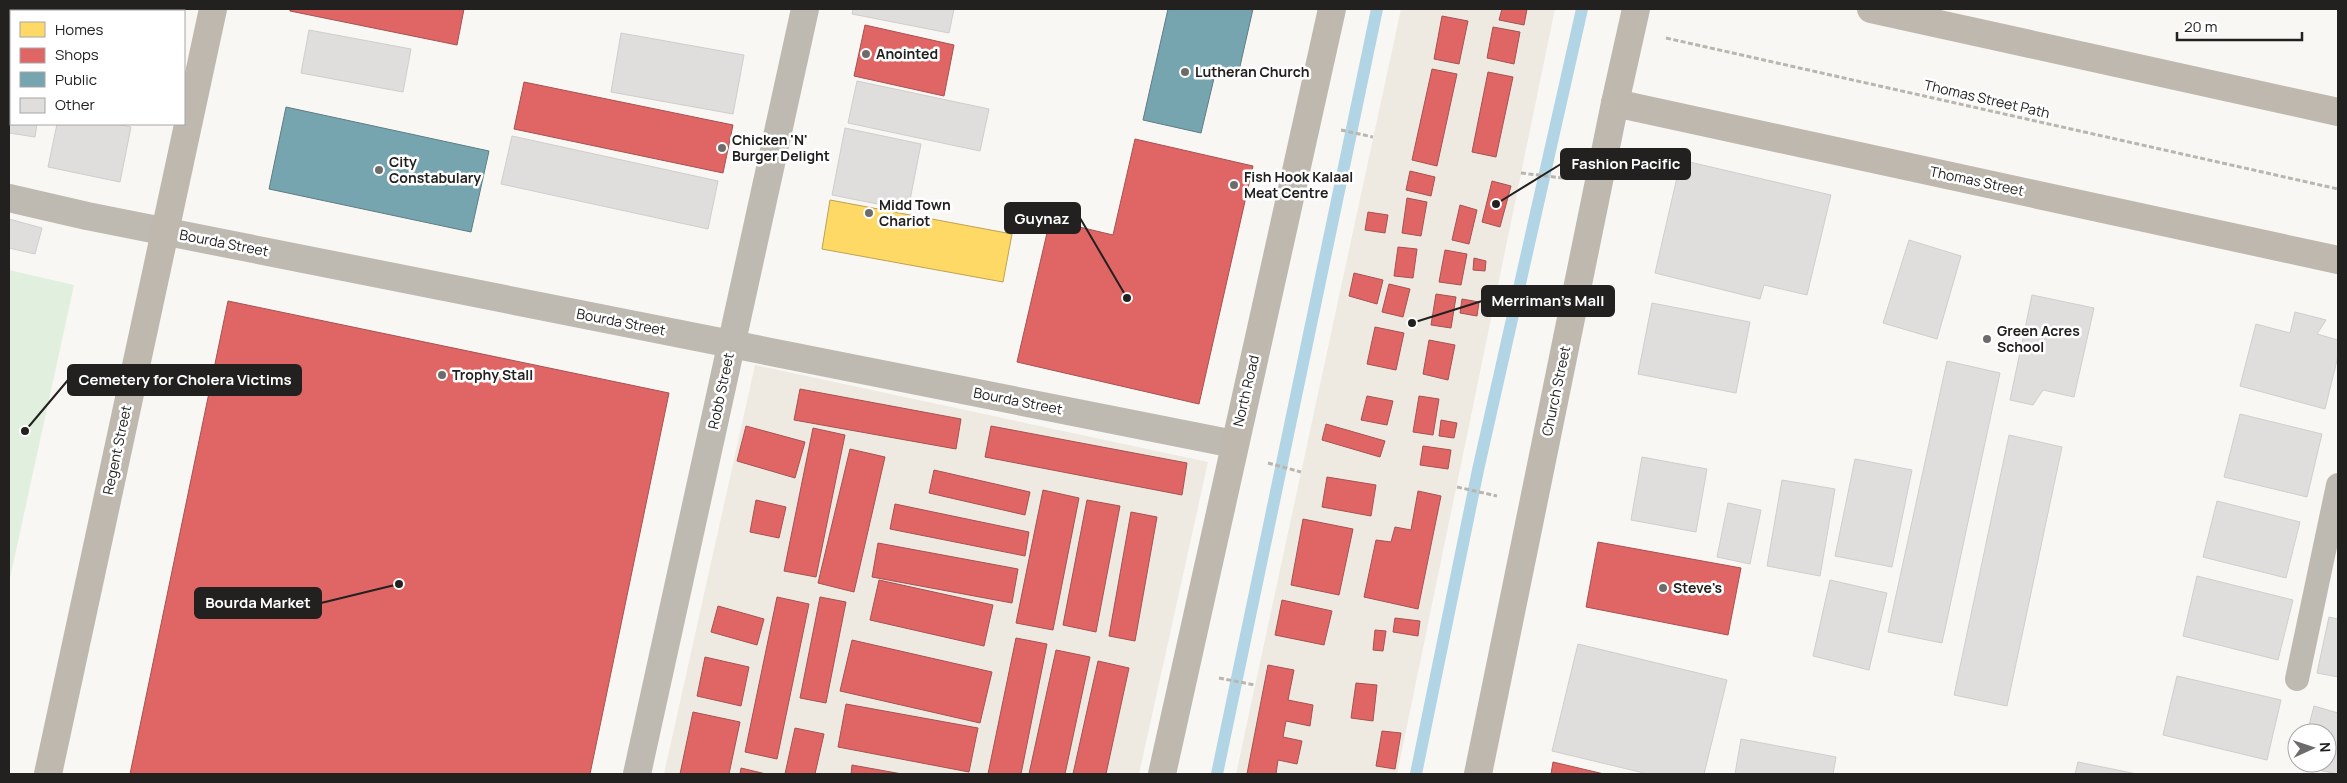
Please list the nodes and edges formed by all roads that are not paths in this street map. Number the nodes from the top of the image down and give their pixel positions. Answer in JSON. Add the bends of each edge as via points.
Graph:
{"nodes":[{"id":1,"x":213,"y":9,"type":"edge"},
{"id":2,"x":805,"y":9,"type":"edge"},
{"id":3,"x":1332,"y":9,"type":"edge"},
{"id":4,"x":1871,"y":9,"type":"edge"},
{"id":5,"x":1634,"y":20,"type":"edge"},
{"id":6,"x":1615,"y":103,"type":"junction"},
{"id":7,"x":2338,"y":112,"type":"edge"},
{"id":8,"x":9,"y":198,"type":"edge"},
{"id":9,"x":164,"y":231,"type":"junction"},
{"id":10,"x":2338,"y":260,"type":"edge"},
{"id":11,"x":732,"y":344,"type":"junction"},
{"id":12,"x":1234,"y":444,"type":"junction"},
{"id":13,"x":2338,"y":485,"type":"edge"},
{"id":14,"x":2297,"y":679,"type":"dead end"},
{"id":15,"x":48,"y":774,"type":"edge"},
{"id":16,"x":637,"y":774,"type":"edge"},
{"id":17,"x":1162,"y":774,"type":"edge"},
{"id":18,"x":1478,"y":774,"type":"edge"}],
"edges":[{"from":1,"to":9,"type":"street","name":"Regent Street"},
{"from":2,"to":11,"type":"street","name":"Robb Street"},
{"from":3,"to":12,"type":"street","name":"North Road"},
{"from":4,"to":7,"type":"street"},
{"from":5,"to":6,"type":"street","name":"Church Street"},
{"from":6,"to":10,"type":"street","name":"Thomas Street"},
{"from":6,"to":18,"type":"street","name":"Church Street"},
{"from":8,"to":9,"type":"street","name":"Bourda Street"},
{"from":9,"to":11,"type":"street","name":"Bourda Street"},
{"from":9,"to":15,"type":"street","name":"Regent Street"},
{"from":11,"to":12,"type":"street","name":"Bourda Street"},
{"from":11,"to":16,"type":"street","name":"Robb Street"},
{"from":12,"to":17,"type":"street","name":"North Road"},
{"from":13,"to":14,"type":"lane"}]}
